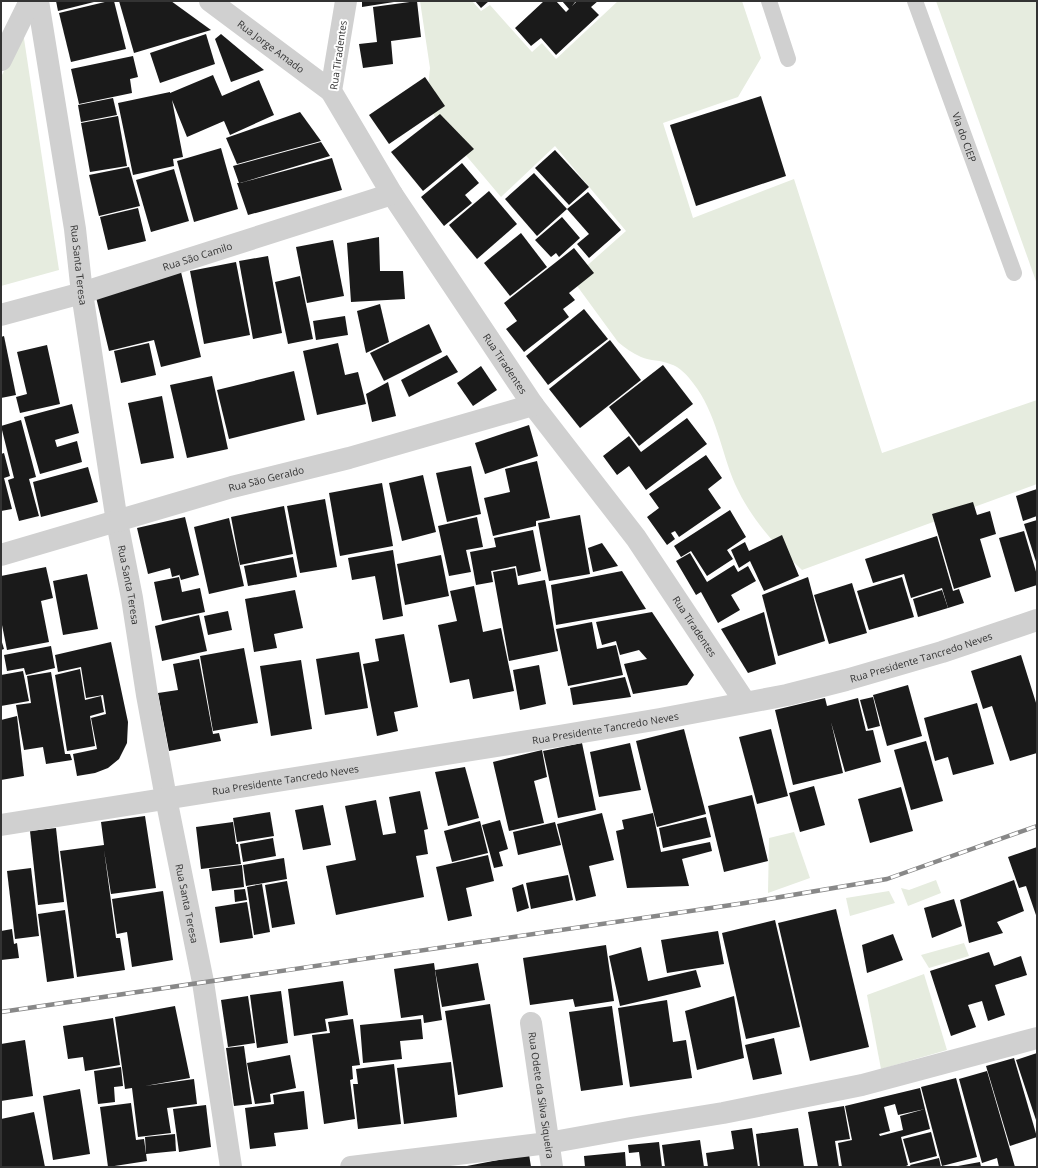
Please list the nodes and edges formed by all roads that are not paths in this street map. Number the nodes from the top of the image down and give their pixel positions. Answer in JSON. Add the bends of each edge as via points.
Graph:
{"nodes":[{"id":1,"x":30,"y":1,"type":"edge"},
{"id":2,"x":38,"y":1,"type":"edge"},
{"id":3,"x":210,"y":1,"type":"edge"},
{"id":4,"x":346,"y":1,"type":"edge"},
{"id":5,"x":769,"y":1,"type":"edge"},
{"id":6,"x":915,"y":1,"type":"edge"},
{"id":7,"x":1,"y":60,"type":"edge"},
{"id":8,"x":788,"y":60,"type":"dead end"},
{"id":9,"x":331,"y":91,"type":"junction"},
{"id":10,"x":392,"y":194,"type":"junction"},
{"id":11,"x":1014,"y":273,"type":"dead end"},
{"id":12,"x":82,"y":293,"type":"junction"},
{"id":13,"x":1,"y":315,"type":"edge"},
{"id":14,"x":533,"y":405,"type":"junction"},
{"id":15,"x":117,"y":522,"type":"junction"},
{"id":16,"x":1,"y":555,"type":"edge"},
{"id":17,"x":1037,"y":620,"type":"edge"},
{"id":18,"x":744,"y":702,"type":"junction"},
{"id":19,"x":166,"y":798,"type":"junction"},
{"id":20,"x":1,"y":825,"type":"edge"},
{"id":21,"x":531,"y":1023,"type":"dead end"},
{"id":22,"x":1037,"y":1038,"type":"edge"},
{"id":23,"x":548,"y":1143,"type":"junction"},
{"id":24,"x":231,"y":1167,"type":"edge"},
{"id":25,"x":351,"y":1167,"type":"edge"},
{"id":26,"x":552,"y":1167,"type":"edge"}],
"edges":[{"from":1,"to":7,"type":"street"},
{"from":2,"to":12,"type":"street","name":"Rua Santa Teresa","via":[[75,229]]},
{"from":3,"to":9,"type":"street","name":"Rua Jorge Amado"},
{"from":4,"to":9,"type":"street","name":"Rua Tiradentes"},
{"from":5,"to":8,"type":"lane"},
{"from":6,"to":11,"type":"lane","name":"Via do CIEP"},
{"from":9,"to":10,"type":"street","name":"Rua Tiradentes"},
{"from":10,"to":12,"type":"street","name":"Rua São Camilo"},
{"from":10,"to":14,"type":"street","name":"Rua Tiradentes"},
{"from":12,"to":13,"type":"street","name":"Rua São Camilo"},
{"from":12,"to":15,"type":"street","name":"Rua Santa Teresa"},
{"from":14,"to":15,"type":"street","name":"Rua São Geraldo","via":[[349,458],[232,487]]},
{"from":14,"to":18,"type":"street","name":"Rua Tiradentes","via":[[636,538]]},
{"from":15,"to":16,"type":"street","name":"Rua São Geraldo"},
{"from":15,"to":19,"type":"street","name":"Rua Santa Teresa"},
{"from":17,"to":18,"type":"street","name":"Rua Presidente Tancredo Neves","via":[[942,652],[846,680],[787,695]]},
{"from":18,"to":19,"type":"street","name":"Rua Presidente Tancredo Neves","via":[[660,719]]},
{"from":19,"to":20,"type":"street","name":"Rua Presidente Tancredo Neves"},
{"from":19,"to":24,"type":"street","name":"Rua Santa Teresa","via":[[203,982]]},
{"from":21,"to":23,"type":"street","name":"Rua Odete da Silva Siqueira"},
{"from":22,"to":23,"type":"street","via":[[862,1085],[723,1113]]},
{"from":23,"to":25,"type":"street"},
{"from":23,"to":26,"type":"street","name":"Rua Odete da Silva Siqueira"}]}
